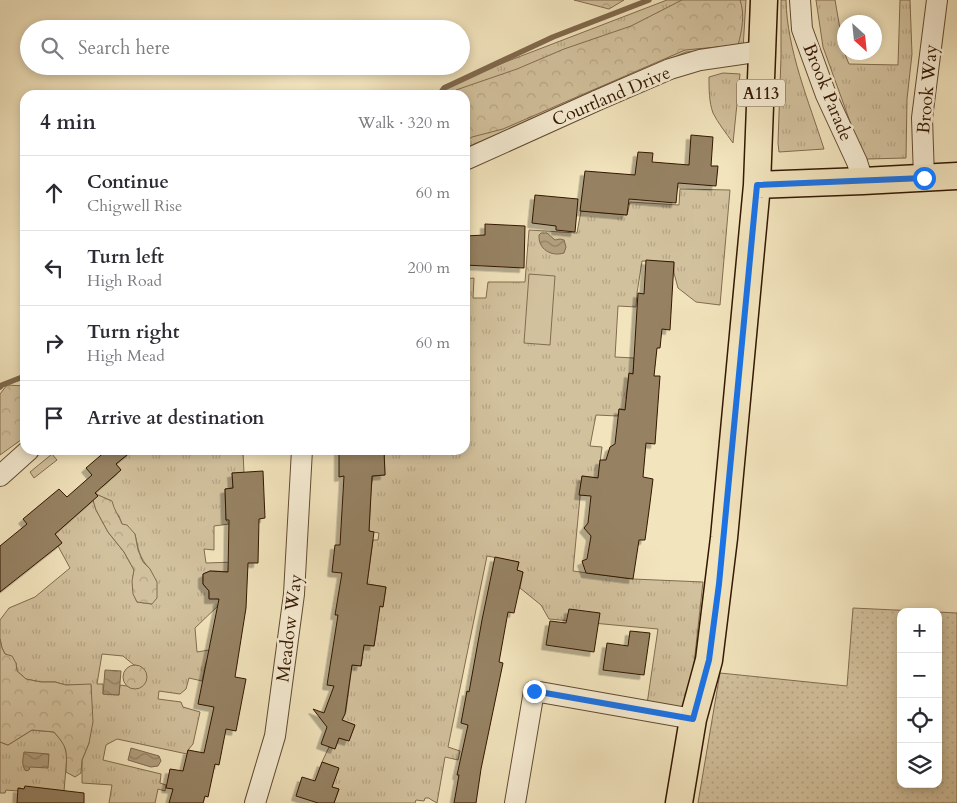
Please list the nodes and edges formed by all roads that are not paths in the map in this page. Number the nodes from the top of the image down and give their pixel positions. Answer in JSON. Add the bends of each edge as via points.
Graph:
{"nodes":[{"id":1,"x":764,"y":0,"type":"edge"},
{"id":2,"x":800,"y":0,"type":"edge"},
{"id":3,"x":937,"y":0,"type":"edge"},
{"id":4,"x":762,"y":50,"type":"junction"},
{"id":5,"x":470,"y":158,"type":"edge"},
{"id":6,"x":957,"y":176,"type":"edge"},
{"id":7,"x":924,"y":178,"type":"junction"},
{"id":8,"x":864,"y":181,"type":"junction"},
{"id":9,"x":757,"y":185,"type":"junction"},
{"id":10,"x":23,"y":455,"type":"edge"},
{"id":11,"x":302,"y":455,"type":"edge"},
{"id":12,"x":0,"y":476,"type":"edge"},
{"id":13,"x":693,"y":719,"type":"junction"},
{"id":14,"x":255,"y":803,"type":"edge"},
{"id":15,"x":514,"y":803,"type":"edge"},
{"id":16,"x":679,"y":803,"type":"edge"}],
"edges":[{"from":1,"to":4,"type":"main road","number":"A113"},
{"from":2,"to":8,"type":"street","name":"Brook Parade","via":[[802,29],[826,95]]},
{"from":3,"to":7,"type":"street","name":"Brook Way","via":[[922,118]]},
{"from":4,"to":5,"type":"street","name":"Courtland Drive","via":[[700,60],[670,69]]},
{"from":4,"to":9,"type":"main road","number":"A113"},
{"from":6,"to":7,"type":"main road"},
{"from":7,"to":8,"type":"main road"},
{"from":8,"to":9,"type":"main road"},
{"from":9,"to":13,"type":"main road","number":"A113","via":[[719,584],[709,660]]},
{"from":10,"to":12,"type":"street"},
{"from":11,"to":14,"type":"street","name":"Meadow Way","via":[[294,594],[275,736]]},
{"from":13,"to":15,"type":"street","via":[[534,691]]},
{"from":13,"to":16,"type":"main road","number":"A113"}]}
